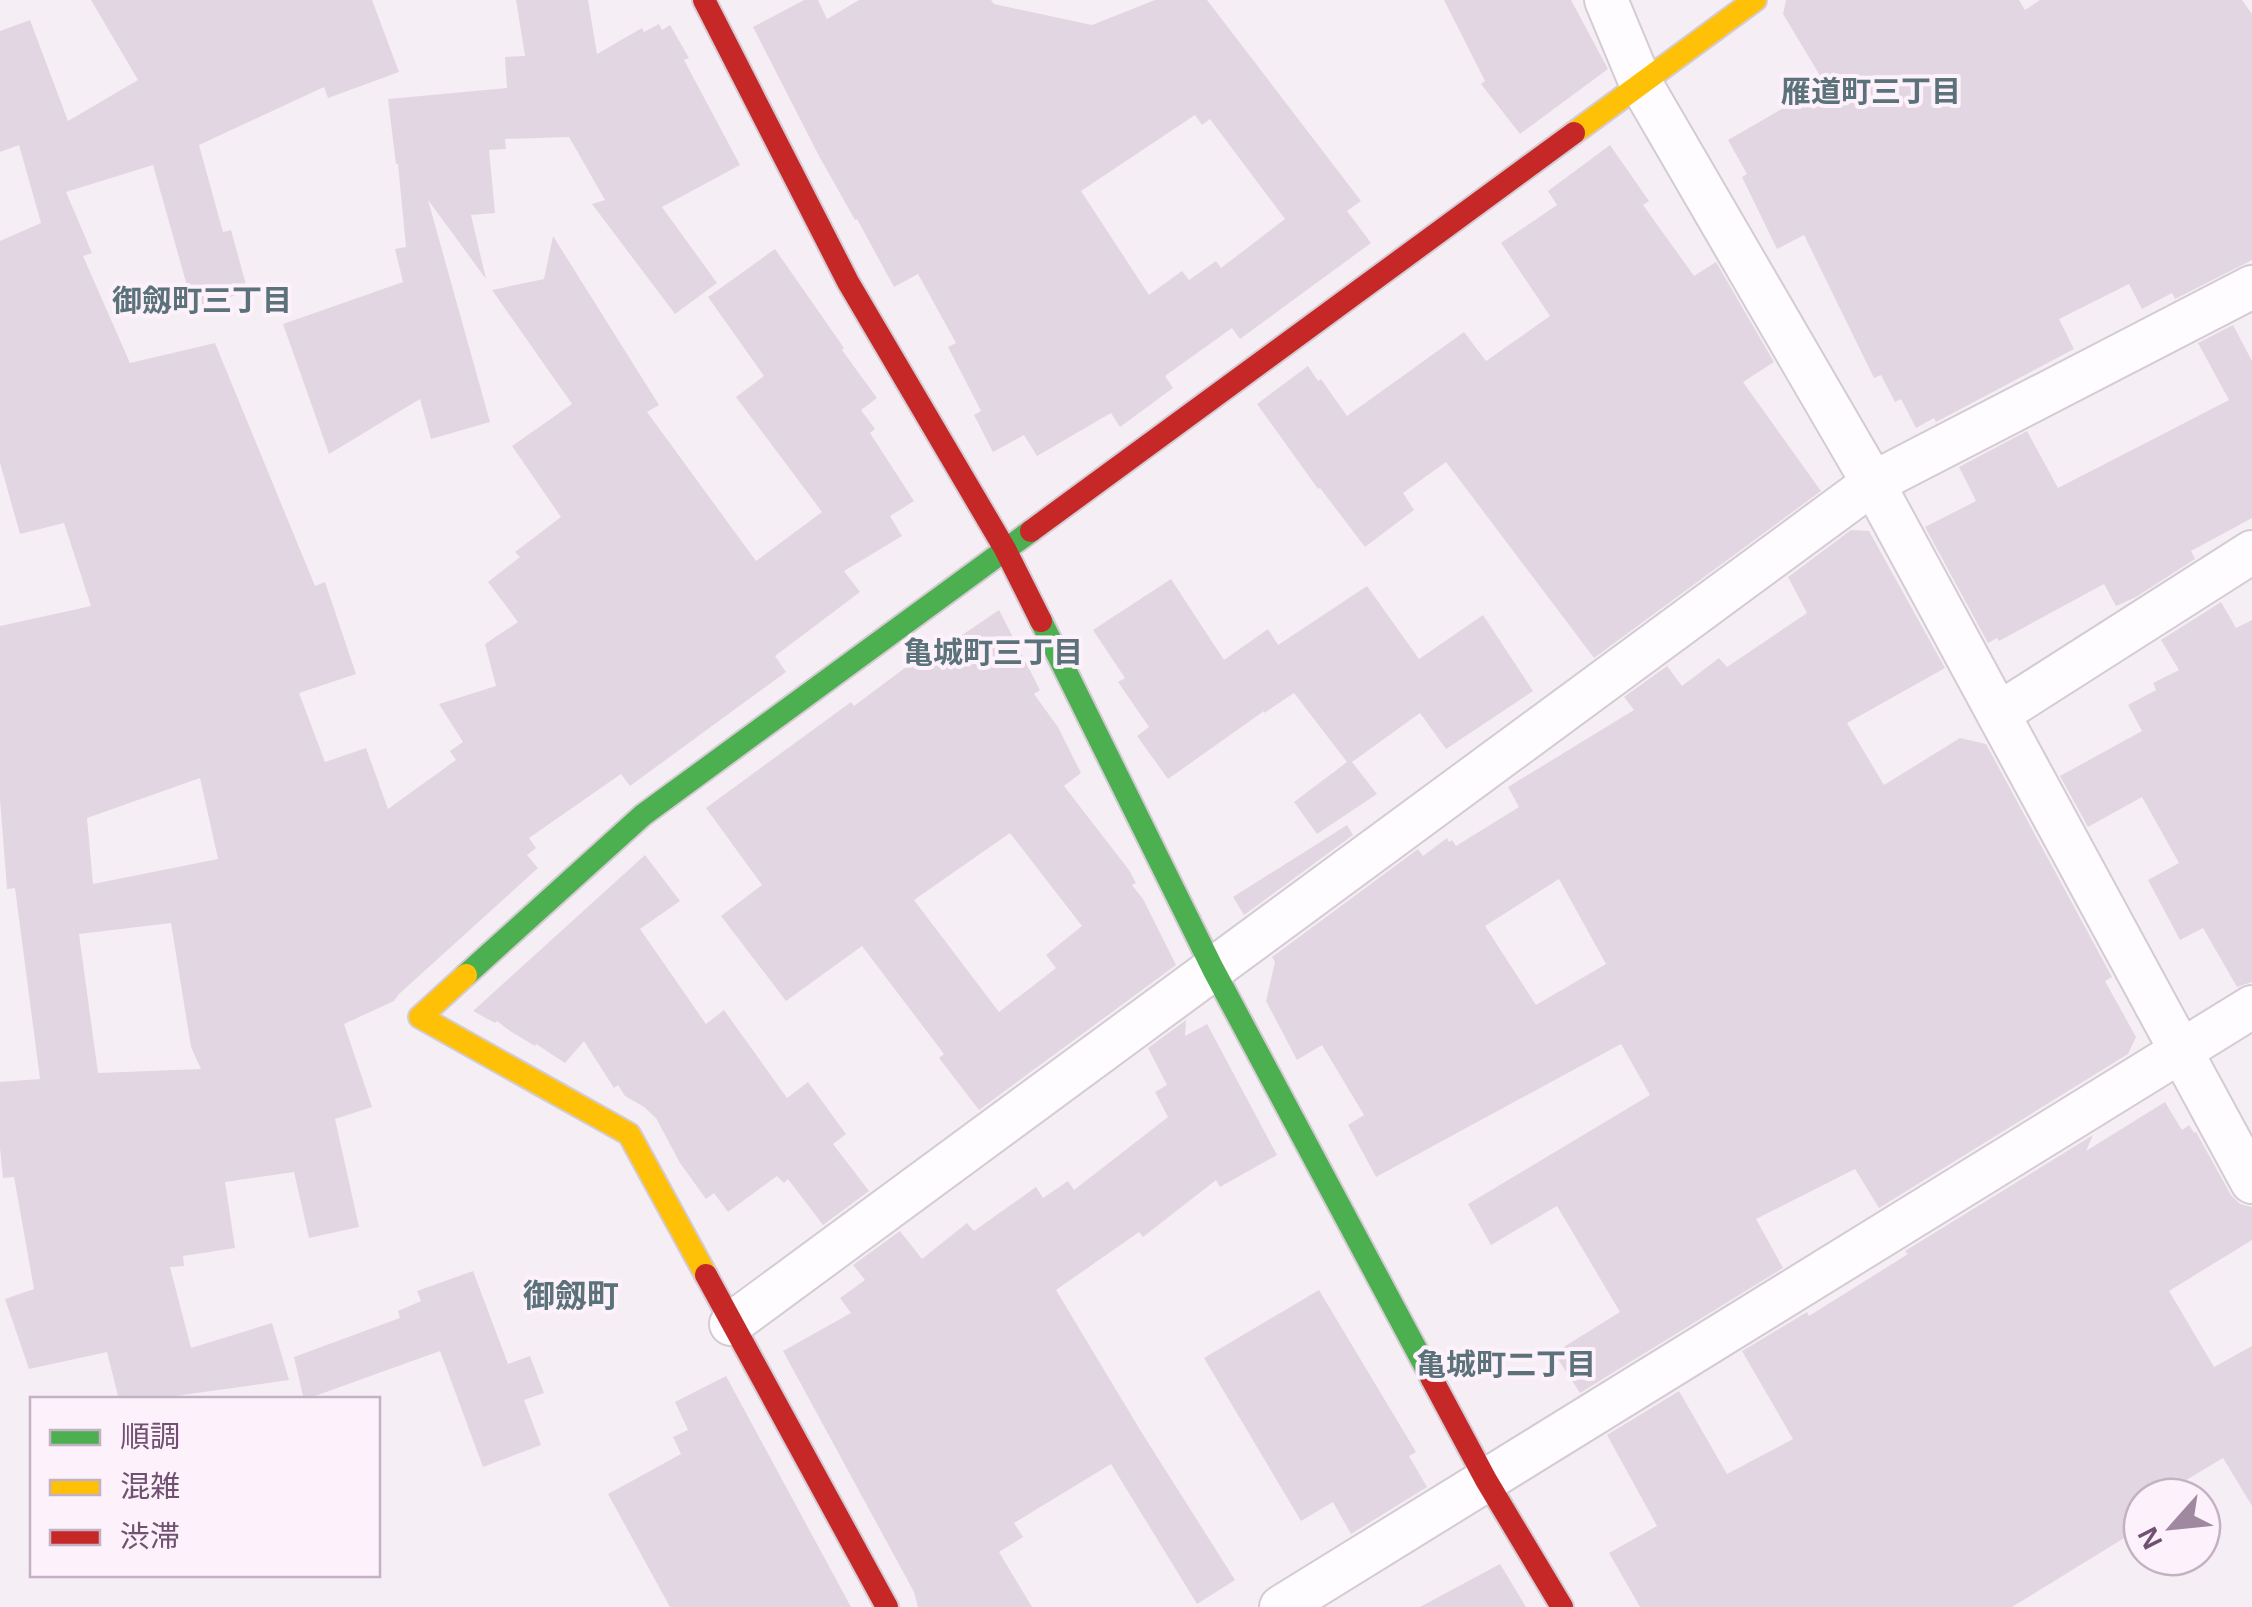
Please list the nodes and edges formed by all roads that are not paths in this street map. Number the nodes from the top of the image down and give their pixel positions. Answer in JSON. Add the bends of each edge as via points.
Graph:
{"nodes":[{"id":1,"x":704,"y":0,"type":"edge"},
{"id":2,"x":1606,"y":0,"type":"edge"},
{"id":3,"x":1755,"y":0,"type":"edge"},
{"id":4,"x":1641,"y":84,"type":"junction"},
{"id":5,"x":2252,"y":287,"type":"edge"},
{"id":6,"x":1873,"y":484,"type":"junction"},
{"id":7,"x":1006,"y":549,"type":"junction"},
{"id":8,"x":2252,"y":552,"type":"edge"},
{"id":9,"x":1998,"y":714,"type":"junction"},
{"id":10,"x":1213,"y":969,"type":"junction"},
{"id":11,"x":2252,"y":1007,"type":"edge"},
{"id":12,"x":2182,"y":1050,"type":"junction"},
{"id":13,"x":2252,"y":1182,"type":"edge"},
{"id":14,"x":732,"y":1324,"type":"junction"},
{"id":15,"x":1486,"y":1480,"type":"junction"},
{"id":16,"x":887,"y":1607,"type":"edge"},
{"id":17,"x":1281,"y":1607,"type":"edge"},
{"id":18,"x":1562,"y":1607,"type":"edge"}],
"edges":[{"from":1,"to":7,"type":"street","via":[[848,282]]},
{"from":2,"to":4,"type":"street"},
{"from":3,"to":4,"type":"street"},
{"from":4,"to":6,"type":"street"},
{"from":4,"to":7,"type":"street"},
{"from":5,"to":6,"type":"street"},
{"from":6,"to":9,"type":"street"},
{"from":6,"to":10,"type":"street"},
{"from":7,"to":10,"type":"street"},
{"from":7,"to":14,"type":"street","via":[[643,815],[420,1017],[629,1134]]},
{"from":8,"to":9,"type":"street"},
{"from":9,"to":12,"type":"street"},
{"from":10,"to":14,"type":"street"},
{"from":10,"to":15,"type":"street"},
{"from":11,"to":12,"type":"street"},
{"from":12,"to":13,"type":"street"},
{"from":12,"to":15,"type":"street"},
{"from":14,"to":16,"type":"street"},
{"from":15,"to":17,"type":"street"},
{"from":15,"to":18,"type":"street"}]}
